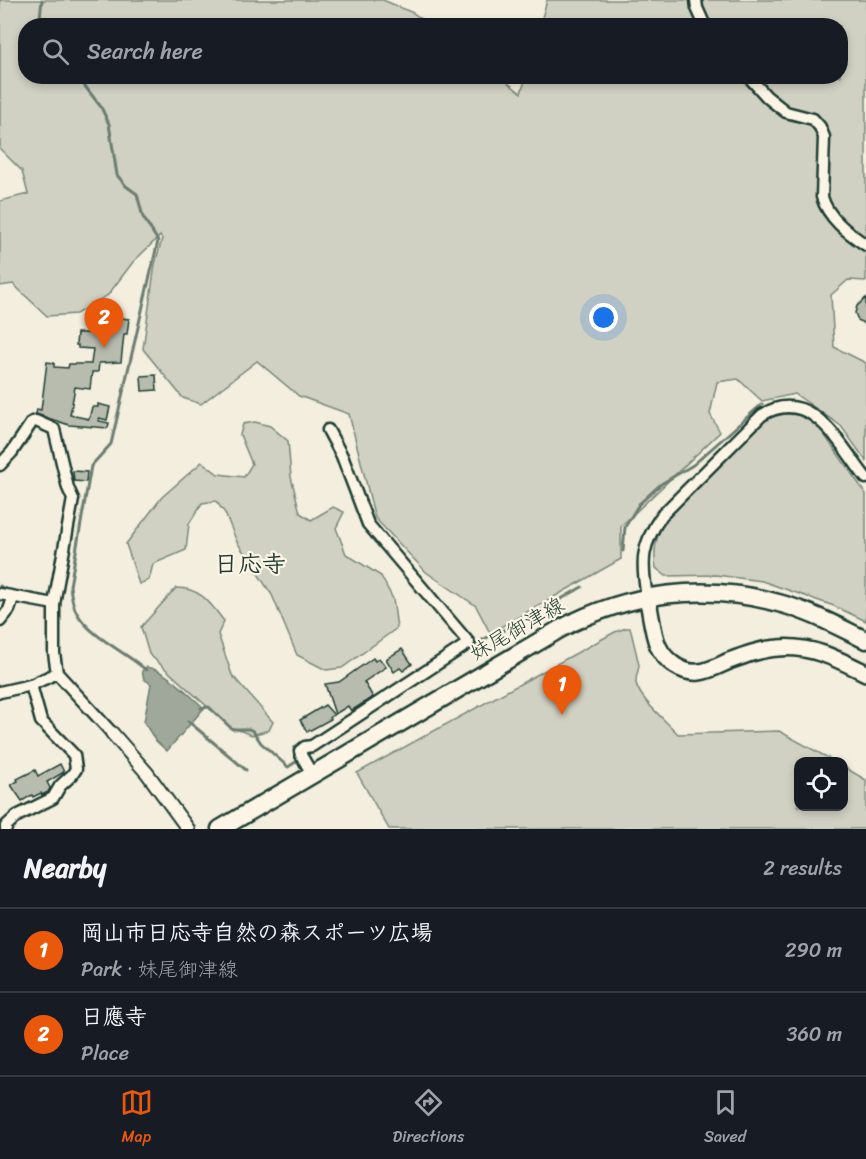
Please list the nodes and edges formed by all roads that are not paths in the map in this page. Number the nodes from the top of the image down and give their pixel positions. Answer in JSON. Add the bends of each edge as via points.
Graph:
{"nodes":[{"id":1,"x":696,"y":0,"type":"edge"},
{"id":2,"x":701,"y":18,"type":"edge"},
{"id":3,"x":755,"y":84,"type":"edge"},
{"id":4,"x":866,"y":245,"type":"edge"},
{"id":5,"x":328,"y":430,"type":"dead end"},
{"id":6,"x":0,"y":465,"type":"edge"},
{"id":7,"x":866,"y":478,"type":"edge"},
{"id":8,"x":0,"y":594,"type":"edge"},
{"id":9,"x":647,"y":597,"type":"junction"},
{"id":10,"x":13,"y":598,"type":"junction"},
{"id":11,"x":54,"y":604,"type":"junction"},
{"id":12,"x":0,"y":621,"type":"edge"},
{"id":13,"x":866,"y":640,"type":"edge"},
{"id":14,"x":57,"y":673,"type":"junction"},
{"id":15,"x":866,"y":673,"type":"edge"},
{"id":16,"x":31,"y":685,"type":"junction"},
{"id":17,"x":0,"y":692,"type":"edge"},
{"id":18,"x":112,"y":733,"type":"joint"},
{"id":19,"x":306,"y":764,"type":"junction"},
{"id":20,"x":6,"y":829,"type":"edge"},
{"id":21,"x":188,"y":829,"type":"edge"},
{"id":22,"x":220,"y":829,"type":"edge"}],
"edges":[{"from":1,"to":2,"type":"street"},
{"from":3,"to":4,"type":"street","via":[[786,112],[813,119],[820,126],[824,137],[825,206],[829,215]]},
{"from":5,"to":19,"type":"street","via":[[368,524],[469,643],[312,746],[304,747],[300,751]]},
{"from":6,"to":11,"type":"street","via":[[32,422],[54,429],[73,499]]},
{"from":7,"to":9,"type":"street","via":[[810,412],[795,406],[771,409],[662,515],[650,532],[642,562]]},
{"from":8,"to":10,"type":"street"},
{"from":9,"to":13,"type":"main road","name":"妹尾御津線","via":[[697,592],[749,596],[799,609]]},
{"from":9,"to":15,"type":"main road","via":[[658,645],[667,659],[690,672],[753,653],[788,648],[828,655]]},
{"from":9,"to":19,"type":"main road","name":"妹尾御津線","via":[[579,619]]},
{"from":10,"to":11,"type":"street"},
{"from":10,"to":12,"type":"street"},
{"from":11,"to":14,"type":"street"},
{"from":14,"to":16,"type":"street"},
{"from":14,"to":18,"type":"street"},
{"from":16,"to":17,"type":"street"},
{"from":16,"to":20,"type":"street","via":[[40,721],[74,755],[76,769],[53,798],[17,816]]},
{"from":18,"to":21,"type":"street"},
{"from":19,"to":22,"type":"main road","name":"妹尾御津線"}]}
